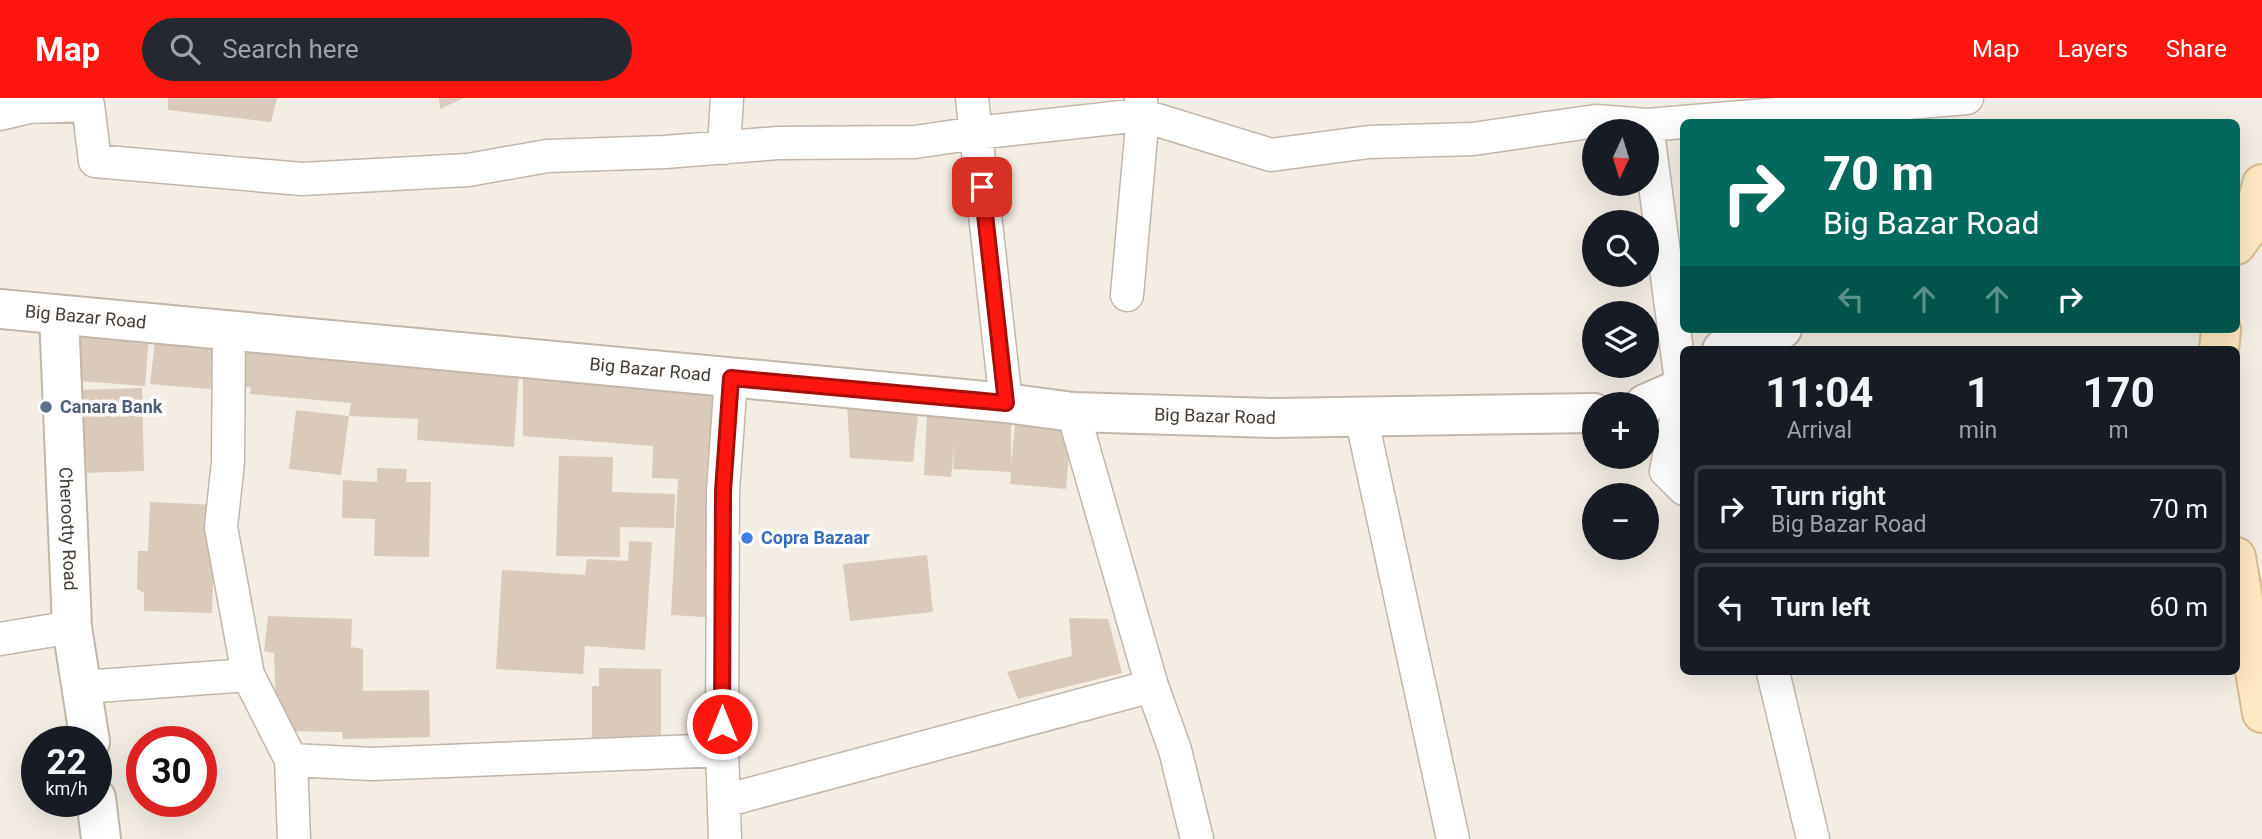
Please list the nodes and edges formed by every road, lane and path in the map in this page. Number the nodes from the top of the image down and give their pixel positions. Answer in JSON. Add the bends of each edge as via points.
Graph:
{"nodes":[{"id":1,"x":727,"y":98,"type":"edge"},
{"id":2,"x":972,"y":98,"type":"edge"},
{"id":3,"x":1967,"y":98,"type":"edge"},
{"id":4,"x":1929,"y":100,"type":"edge"},
{"id":5,"x":88,"y":102,"type":"edge"},
{"id":6,"x":1141,"y":106,"type":"edge"},
{"id":7,"x":0,"y":114,"type":"edge"},
{"id":8,"x":1715,"y":119,"type":"edge"},
{"id":9,"x":1680,"y":122,"type":"edge"},
{"id":10,"x":1582,"y":123,"type":"edge"},
{"id":11,"x":1659,"y":124,"type":"edge"},
{"id":12,"x":976,"y":133,"type":"junction"},
{"id":13,"x":724,"y":148,"type":"junction"},
{"id":14,"x":2262,"y":184,"type":"edge"},
{"id":15,"x":1657,"y":196,"type":"edge"},
{"id":16,"x":2240,"y":239,"type":"edge"},
{"id":17,"x":1127,"y":296,"type":"dead end"},
{"id":18,"x":0,"y":309,"type":"edge"},
{"id":19,"x":59,"y":315,"type":"junction"},
{"id":20,"x":229,"y":331,"type":"junction"},
{"id":21,"x":1768,"y":333,"type":"edge"},
{"id":22,"x":1727,"y":346,"type":"edge"},
{"id":23,"x":1680,"y":366,"type":"edge"},
{"id":24,"x":731,"y":378,"type":"junction"},
{"id":25,"x":1680,"y":389,"type":"edge"},
{"id":26,"x":1659,"y":398,"type":"edge"},
{"id":27,"x":1006,"y":403,"type":"junction"},
{"id":28,"x":1680,"y":403,"type":"edge"},
{"id":29,"x":1073,"y":412,"type":"junction"},
{"id":30,"x":1582,"y":414,"type":"edge"},
{"id":31,"x":1361,"y":416,"type":"junction"},
{"id":32,"x":1680,"y":485,"type":"edge"},
{"id":33,"x":2240,"y":581,"type":"edge"},
{"id":34,"x":72,"y":627,"type":"junction"},
{"id":35,"x":0,"y":639,"type":"edge"},
{"id":36,"x":248,"y":675,"type":"junction"},
{"id":37,"x":1774,"y":675,"type":"edge"},
{"id":38,"x":1153,"y":686,"type":"junction"},
{"id":39,"x":83,"y":687,"type":"junction"},
{"id":40,"x":2262,"y":713,"type":"edge"},
{"id":41,"x":88,"y":726,"type":"edge"},
{"id":42,"x":722,"y":750,"type":"junction"},
{"id":43,"x":291,"y":760,"type":"junction"},
{"id":44,"x":724,"y":801,"type":"junction"},
{"id":45,"x":98,"y":817,"type":"edge"},
{"id":46,"x":101,"y":839,"type":"edge"},
{"id":47,"x":294,"y":839,"type":"edge"},
{"id":48,"x":725,"y":839,"type":"edge"},
{"id":49,"x":1197,"y":839,"type":"edge"},
{"id":50,"x":1453,"y":839,"type":"edge"},
{"id":51,"x":1813,"y":839,"type":"edge"}],
"edges":[{"from":1,"to":13,"type":"street"},
{"from":2,"to":12,"type":"street"},
{"from":3,"to":4,"type":"street"},
{"from":4,"to":8,"type":"street"},
{"from":5,"to":7,"type":"street"},
{"from":5,"to":13,"type":"street","via":[[95,161],[302,178],[468,170],[547,156]]},
{"from":6,"to":10,"type":"street","via":[[1271,155],[1369,142],[1473,139]]},
{"from":6,"to":12,"type":"street"},
{"from":6,"to":17,"type":"street"},
{"from":9,"to":11,"type":"street"},
{"from":12,"to":13,"type":"street","via":[[915,142]]},
{"from":12,"to":27,"type":"street"},
{"from":14,"to":16,"type":"main road","via":[[2253,221]]},
{"from":15,"to":23,"type":"street"},
{"from":18,"to":19,"type":"street","name":"Big Bazar Road"},
{"from":19,"to":20,"type":"street","name":"Big Bazar Road"},
{"from":19,"to":34,"type":"street","name":"Cherootty Road"},
{"from":20,"to":24,"type":"street","name":"Big Bazar Road"},
{"from":20,"to":36,"type":"street","via":[[228,462],[221,527]]},
{"from":21,"to":22,"type":"street"},
{"from":24,"to":27,"type":"street","name":"Big Bazar Road"},
{"from":24,"to":42,"type":"street","via":[[723,491]]},
{"from":25,"to":26,"type":"street"},
{"from":27,"to":29,"type":"street","name":"Big Bazar Road"},
{"from":28,"to":32,"type":"street","via":[[1666,471]]},
{"from":29,"to":31,"type":"street","name":"Big Bazar Road"},
{"from":29,"to":38,"type":"street"},
{"from":30,"to":31,"type":"street","name":"Big Bazar Road"},
{"from":31,"to":50,"type":"street"},
{"from":33,"to":40,"type":"main road"},
{"from":34,"to":35,"type":"street"},
{"from":34,"to":39,"type":"street","name":"Cherootty Road"},
{"from":36,"to":39,"type":"street"},
{"from":36,"to":43,"type":"street"},
{"from":37,"to":51,"type":"street"},
{"from":38,"to":44,"type":"street"},
{"from":38,"to":49,"type":"street"},
{"from":39,"to":41,"type":"street","name":"Cherootty Road"},
{"from":42,"to":43,"type":"street","via":[[372,764]]},
{"from":42,"to":44,"type":"street"},
{"from":43,"to":47,"type":"street"},
{"from":44,"to":48,"type":"street"},
{"from":45,"to":46,"type":"street"}]}
